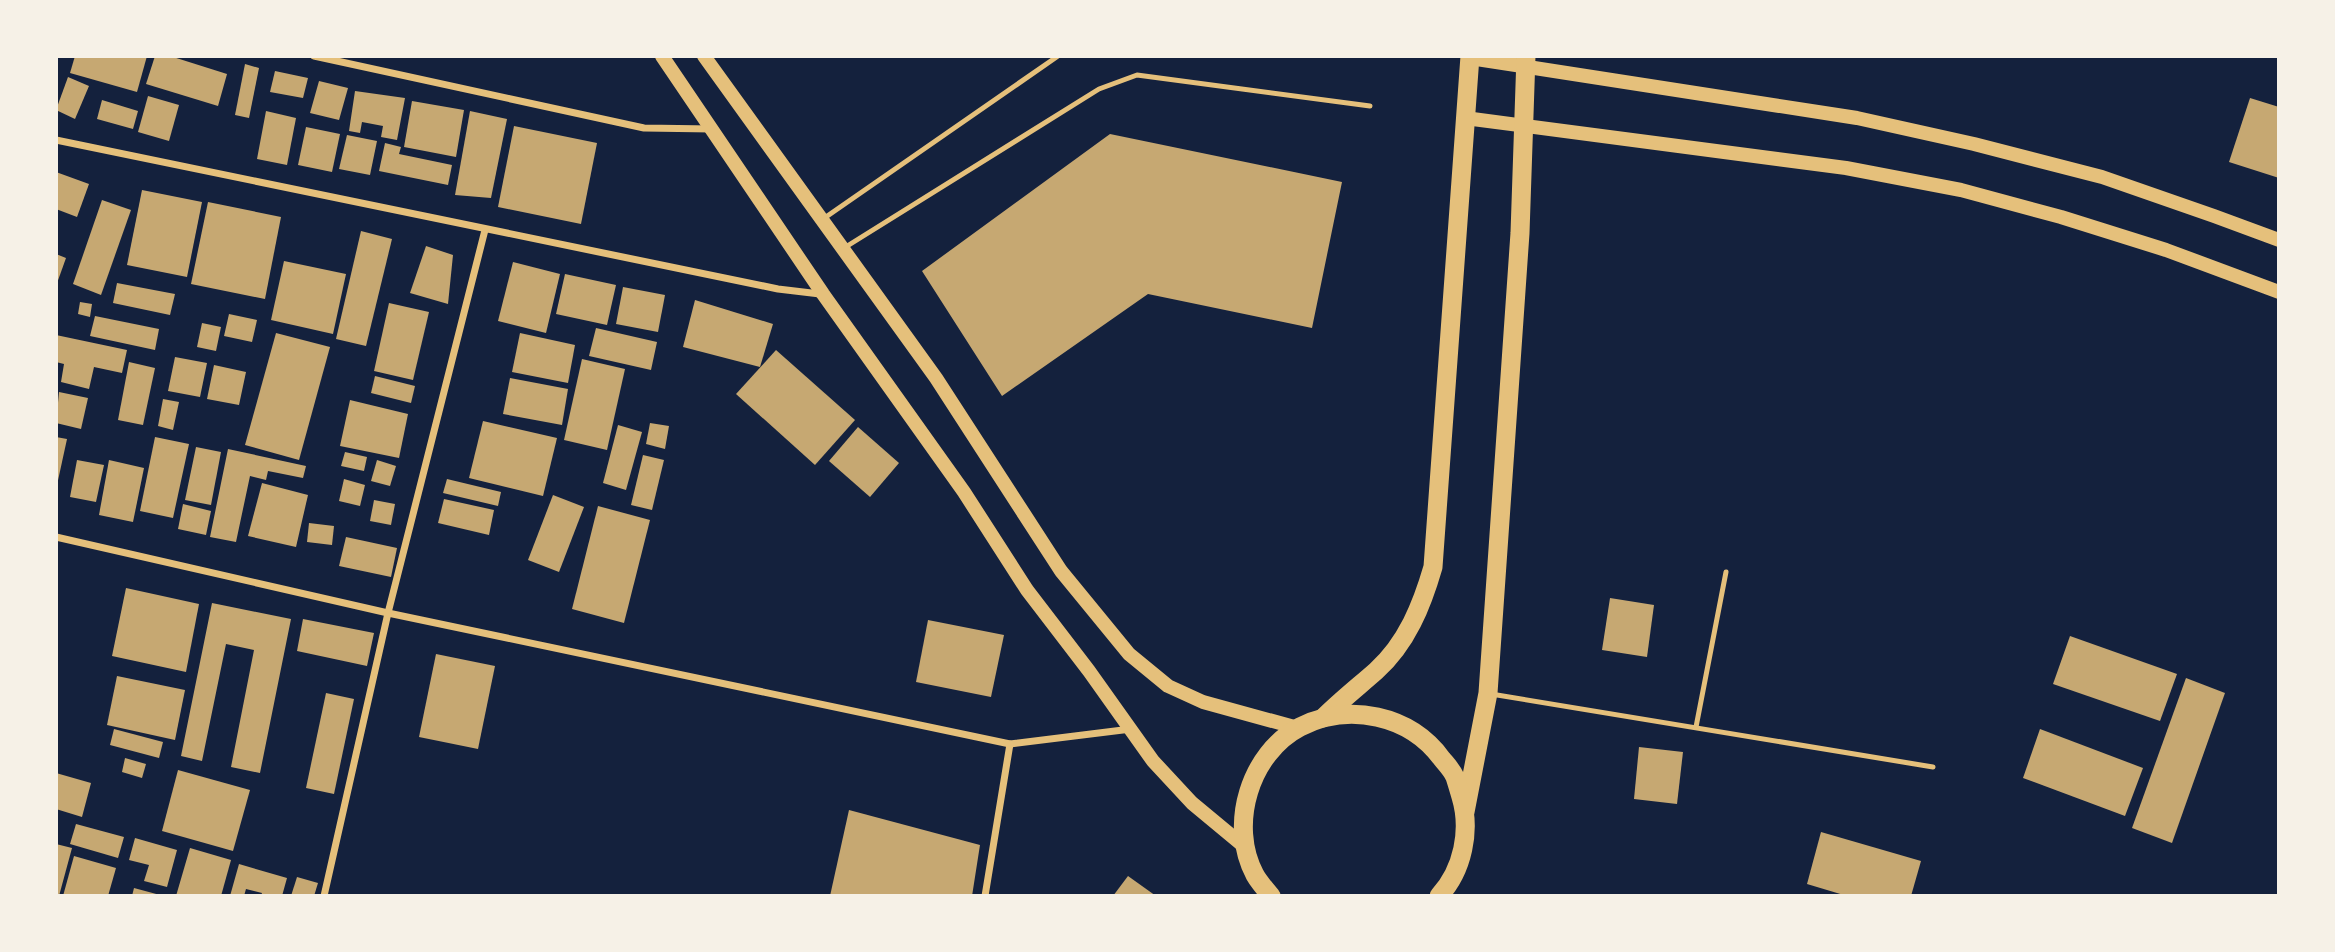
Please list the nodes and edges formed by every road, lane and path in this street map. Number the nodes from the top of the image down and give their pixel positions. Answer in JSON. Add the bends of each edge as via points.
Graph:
{"nodes":[{"id":1,"x":314,"y":56,"type":"edge"},
{"id":2,"x":662,"y":56,"type":"edge"},
{"id":3,"x":704,"y":56,"type":"edge"},
{"id":4,"x":1058,"y":56,"type":"edge"},
{"id":5,"x":1470,"y":57,"type":"edge"},
{"id":6,"x":1526,"y":62,"type":"edge"},
{"id":7,"x":1370,"y":106,"type":"dead end"},
{"id":8,"x":1465,"y":118,"type":"junction"},
{"id":9,"x":1524,"y":125,"type":"junction"},
{"id":10,"x":712,"y":129,"type":"junction"},
{"id":11,"x":56,"y":140,"type":"edge"},
{"id":12,"x":823,"y":219,"type":"junction"},
{"id":13,"x":485,"y":230,"type":"junction"},
{"id":14,"x":2279,"y":240,"type":"edge"},
{"id":15,"x":844,"y":248,"type":"junction"},
{"id":16,"x":2279,"y":292,"type":"edge"},
{"id":17,"x":824,"y":294,"type":"junction"},
{"id":18,"x":56,"y":537,"type":"edge"},
{"id":19,"x":1726,"y":572,"type":"dead end"},
{"id":20,"x":387,"y":613,"type":"junction"},
{"id":21,"x":1488,"y":693,"type":"junction"},
{"id":22,"x":1324,"y":718,"type":"junction"},
{"id":23,"x":1696,"y":727,"type":"junction"},
{"id":24,"x":1298,"y":728,"type":"junction"},
{"id":25,"x":1131,"y":729,"type":"junction"},
{"id":26,"x":1010,"y":744,"type":"junction"},
{"id":27,"x":1933,"y":767,"type":"dead end"},
{"id":28,"x":1465,"y":812,"type":"junction"},
{"id":29,"x":1245,"y":848,"type":"junction"},
{"id":30,"x":1446,"y":893,"type":"edge"},
{"id":31,"x":324,"y":896,"type":"edge"},
{"id":32,"x":985,"y":896,"type":"edge"},
{"id":33,"x":1270,"y":896,"type":"edge"}],
"edges":[{"from":1,"to":10,"type":"street","via":[[645,128]]},
{"from":2,"to":10,"type":"main road"},
{"from":3,"to":12,"type":"main road"},
{"from":4,"to":12,"type":"lane"},
{"from":5,"to":6,"type":"main road"},
{"from":5,"to":8,"type":"highway"},
{"from":6,"to":9,"type":"highway"},
{"from":6,"to":14,"type":"main road","via":[[1857,118],[1974,144],[2102,177]]},
{"from":7,"to":15,"type":"lane","via":[[1137,75],[1099,89]]},
{"from":8,"to":9,"type":"main road"},
{"from":8,"to":22,"type":"highway","via":[[1433,567],[1422,605],[1404,637],[1378,669]]},
{"from":9,"to":16,"type":"main road","via":[[1846,167],[1961,190],[2166,250]]},
{"from":9,"to":21,"type":"highway"},
{"from":10,"to":17,"type":"main road"},
{"from":11,"to":13,"type":"street"},
{"from":12,"to":15,"type":"main road"},
{"from":13,"to":17,"type":"street","via":[[778,289]]},
{"from":13,"to":20,"type":"street"},
{"from":15,"to":24,"type":"main road","via":[[936,378],[1061,571],[1129,654],[1168,686],[1203,702]]},
{"from":17,"to":25,"type":"main road","via":[[1027,590]]},
{"from":18,"to":20,"type":"street"},
{"from":19,"to":23,"type":"lane"},
{"from":20,"to":26,"type":"street"},
{"from":20,"to":31,"type":"street"},
{"from":21,"to":23,"type":"lane"},
{"from":21,"to":28,"type":"highway"},
{"from":22,"to":24,"type":"highway"},
{"from":22,"to":28,"type":"highway","via":[[1362,714],[1399,723],[1431,744],[1454,775]]},
{"from":23,"to":27,"type":"lane"},
{"from":24,"to":29,"type":"highway","via":[[1271,750],[1252,779],[1243,813]]},
{"from":25,"to":26,"type":"street"},
{"from":25,"to":29,"type":"main road","via":[[1192,803]]},
{"from":26,"to":32,"type":"street"},
{"from":28,"to":30,"type":"highway","via":[[1463,850]]},
{"from":29,"to":33,"type":"highway","via":[[1254,874]]}]}
